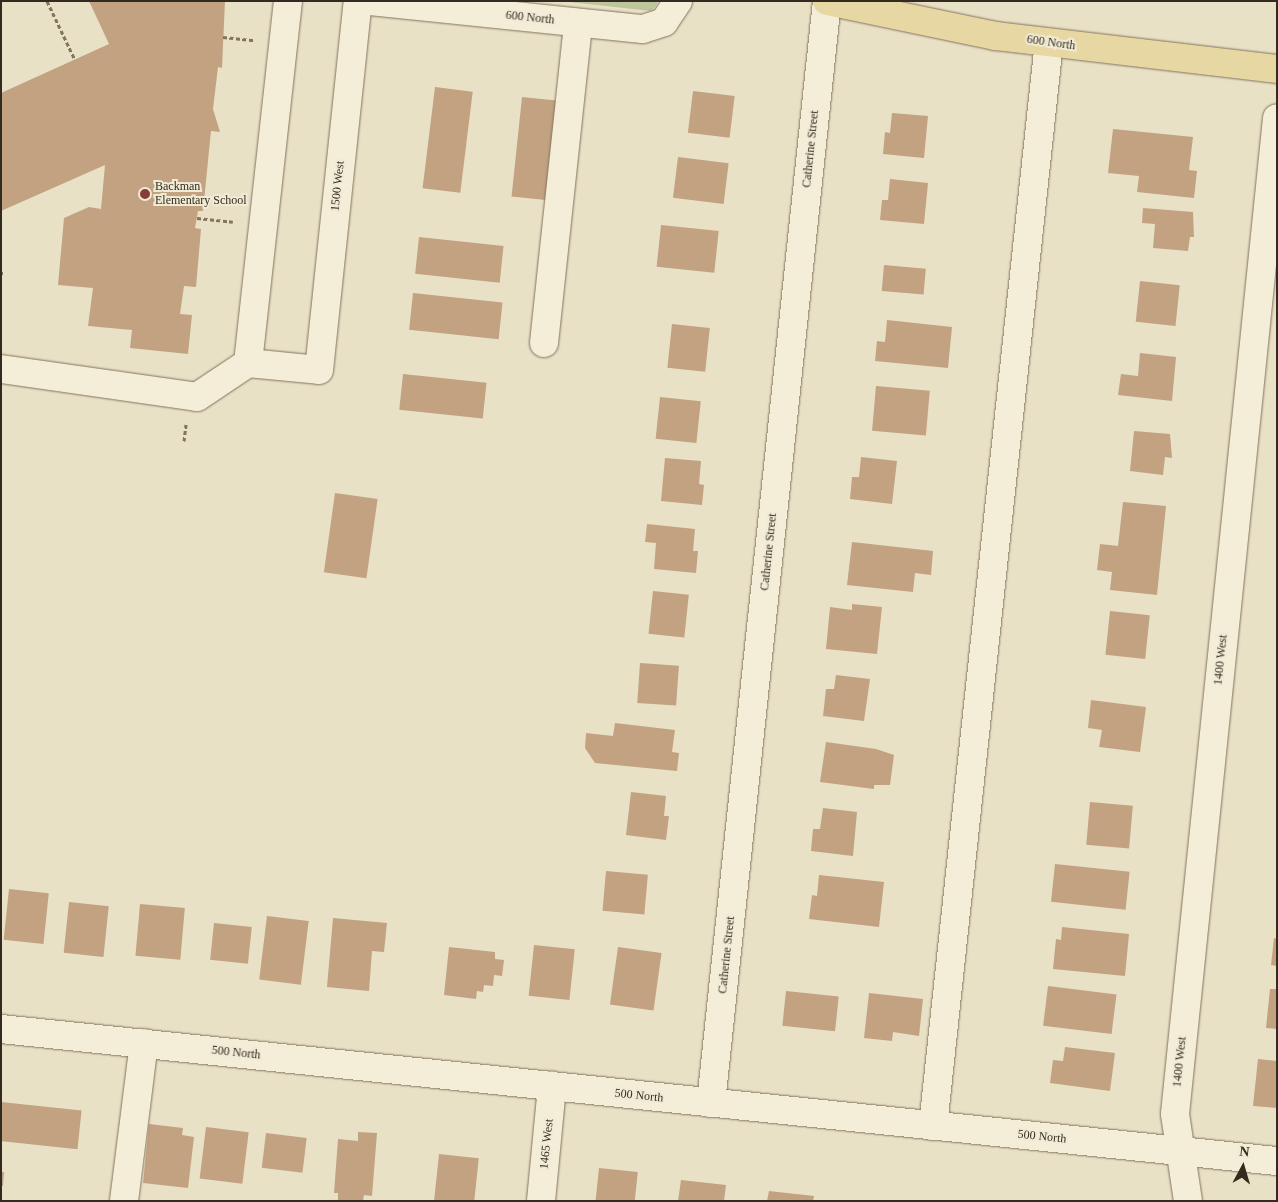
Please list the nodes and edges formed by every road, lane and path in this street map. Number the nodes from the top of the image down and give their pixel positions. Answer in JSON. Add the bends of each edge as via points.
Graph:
{"nodes":[{"id":1,"x":47,"y":1,"type":"edge"},
{"id":2,"x":288,"y":1,"type":"edge"},
{"id":3,"x":358,"y":1,"type":"edge"},
{"id":4,"x":370,"y":1,"type":"edge"},
{"id":5,"x":678,"y":1,"type":"edge"},
{"id":6,"x":827,"y":1,"type":"edge"},
{"id":7,"x":578,"y":23,"type":"junction"},
{"id":8,"x":223,"y":37,"type":"dead end"},
{"id":9,"x":263,"y":41,"type":"dead end"},
{"id":10,"x":1049,"y":43,"type":"junction"},
{"id":11,"x":75,"y":60,"type":"dead end"},
{"id":12,"x":1277,"y":69,"type":"edge"},
{"id":13,"x":1277,"y":118,"type":"edge"},
{"id":14,"x":197,"y":218,"type":"dead end"},
{"id":15,"x":233,"y":222,"type":"dead end"},
{"id":16,"x":544,"y":343,"type":"dead end"},
{"id":17,"x":248,"y":363,"type":"junction"},
{"id":18,"x":1,"y":369,"type":"edge"},
{"id":19,"x":1,"y":1029,"type":"edge"},
{"id":20,"x":144,"y":1044,"type":"junction"},
{"id":21,"x":552,"y":1086,"type":"junction"},
{"id":22,"x":712,"y":1103,"type":"junction"},
{"id":23,"x":933,"y":1126,"type":"junction"},
{"id":24,"x":1181,"y":1152,"type":"junction"},
{"id":25,"x":1277,"y":1161,"type":"edge"},
{"id":26,"x":124,"y":1201,"type":"edge"},
{"id":27,"x":541,"y":1201,"type":"edge"},
{"id":28,"x":1188,"y":1201,"type":"edge"}],
"edges":[{"from":1,"to":11,"type":"path"},
{"from":2,"to":17,"type":"street"},
{"from":3,"to":17,"type":"street","name":"1500 West","via":[[319,370]]},
{"from":4,"to":7,"type":"street","name":"600 North"},
{"from":5,"to":7,"type":"street","name":"600 North","via":[[664,22],[642,29]]},
{"from":6,"to":10,"type":"main road","name":"600 North","via":[[935,25]]},
{"from":6,"to":22,"type":"street","name":"Catherine Street"},
{"from":7,"to":16,"type":"street"},
{"from":8,"to":9,"type":"path"},
{"from":10,"to":12,"type":"main road","name":"600 North"},
{"from":10,"to":23,"type":"street"},
{"from":13,"to":24,"type":"street","name":"1400 West","via":[[1176,1094],[1175,1114]]},
{"from":14,"to":15,"type":"path"},
{"from":17,"to":18,"type":"street","via":[[197,396]]},
{"from":19,"to":20,"type":"street","name":"500 North"},
{"from":20,"to":21,"type":"street","name":"500 North"},
{"from":20,"to":26,"type":"street"},
{"from":21,"to":22,"type":"street","name":"500 North"},
{"from":21,"to":27,"type":"street","name":"1465 West"},
{"from":22,"to":23,"type":"street","name":"500 North"},
{"from":23,"to":24,"type":"street","name":"500 North"},
{"from":24,"to":25,"type":"street","name":"500 North"},
{"from":24,"to":28,"type":"street","name":"1400 West"}]}
